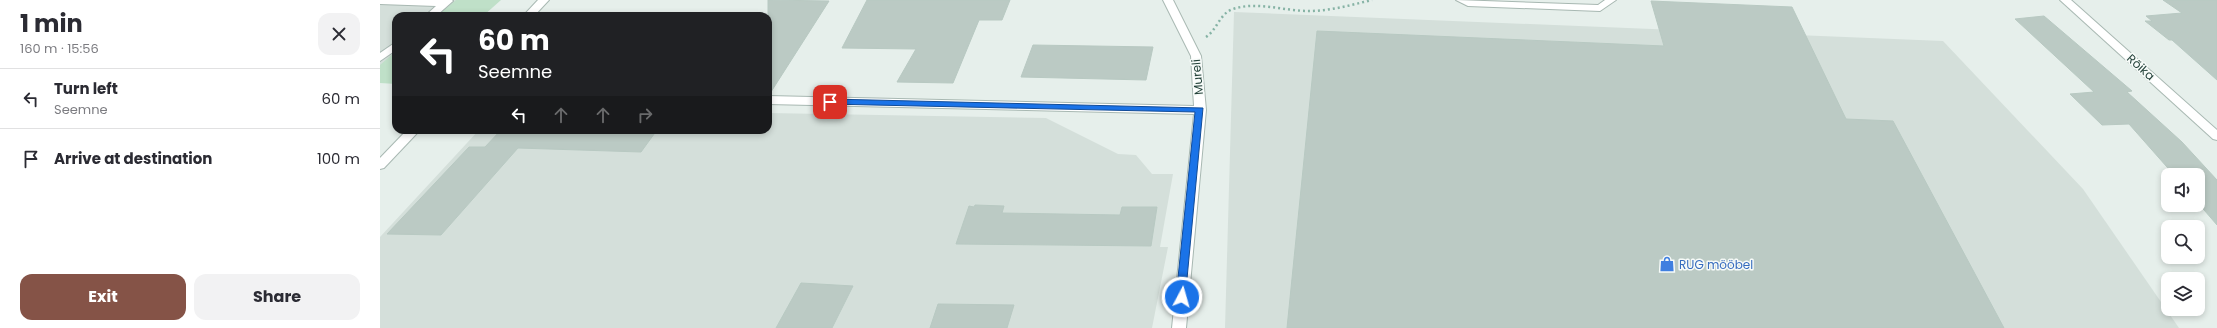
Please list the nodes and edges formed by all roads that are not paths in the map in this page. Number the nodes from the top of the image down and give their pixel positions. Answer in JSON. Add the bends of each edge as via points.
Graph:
{"nodes":[{"id":1,"x":544,"y":0,"type":"edge"},
{"id":2,"x":1168,"y":0,"type":"edge"},
{"id":3,"x":1461,"y":0,"type":"edge"},
{"id":4,"x":1611,"y":0,"type":"edge"},
{"id":5,"x":2064,"y":0,"type":"edge"},
{"id":6,"x":380,"y":1,"type":"edge"},
{"id":7,"x":448,"y":2,"type":"edge"},
{"id":8,"x":435,"y":12,"type":"edge"},
{"id":9,"x":532,"y":12,"type":"edge"},
{"id":10,"x":392,"y":48,"type":"edge"},
{"id":11,"x":380,"y":58,"type":"edge"},
{"id":12,"x":772,"y":100,"type":"edge"},
{"id":13,"x":1200,"y":110,"type":"junction"},
{"id":14,"x":410,"y":134,"type":"edge"},
{"id":15,"x":2217,"y":136,"type":"edge"},
{"id":16,"x":380,"y":165,"type":"edge"},
{"id":17,"x":1178,"y":328,"type":"edge"}],
"edges":[{"from":1,"to":9,"type":"street"},
{"from":2,"to":13,"type":"street","name":"Mureli","via":[[1196,56]]},
{"from":3,"to":4,"type":"street","via":[[1476,3],[1584,8],[1600,8]]},
{"from":5,"to":15,"type":"street","name":"Rõika"},
{"from":6,"to":7,"type":"street"},
{"from":7,"to":8,"type":"street"},
{"from":10,"to":11,"type":"street"},
{"from":12,"to":13,"type":"street"},
{"from":13,"to":17,"type":"street","name":"Mureli"},
{"from":14,"to":16,"type":"street"}]}
